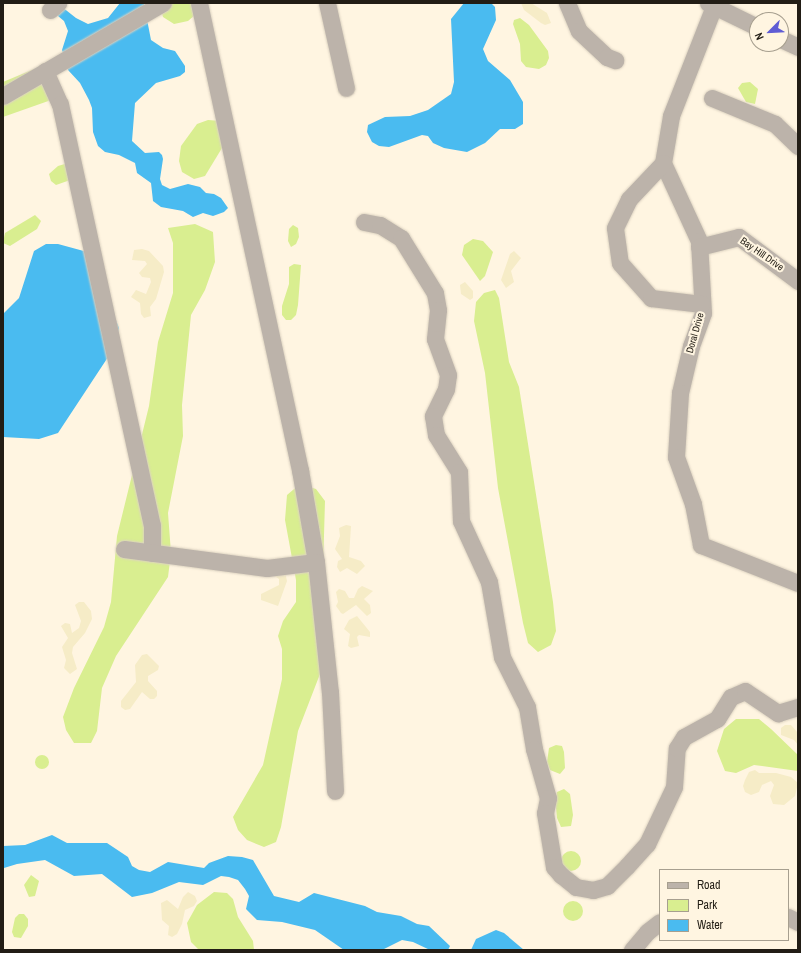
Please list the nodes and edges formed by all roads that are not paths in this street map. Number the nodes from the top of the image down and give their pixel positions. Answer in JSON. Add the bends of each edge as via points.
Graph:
{"nodes":[{"id":1,"x":163,"y":3,"type":"edge"},
{"id":2,"x":199,"y":3,"type":"edge"},
{"id":3,"x":327,"y":3,"type":"edge"},
{"id":4,"x":567,"y":3,"type":"edge"},
{"id":5,"x":711,"y":4,"type":"edge"},
{"id":6,"x":749,"y":23,"type":"edge"},
{"id":7,"x":789,"y":43,"type":"edge"},
{"id":8,"x":798,"y":48,"type":"edge"},
{"id":9,"x":615,"y":60,"type":"dead end"},
{"id":10,"x":45,"y":71,"type":"junction"},
{"id":11,"x":346,"y":88,"type":"dead end"},
{"id":12,"x":3,"y":96,"type":"edge"},
{"id":13,"x":712,"y":98,"type":"dead end"},
{"id":14,"x":798,"y":146,"type":"edge"},
{"id":15,"x":663,"y":163,"type":"junction"},
{"id":16,"x":364,"y":222,"type":"dead end"},
{"id":17,"x":699,"y":247,"type":"junction"},
{"id":18,"x":798,"y":281,"type":"edge"},
{"id":19,"x":702,"y":304,"type":"junction"},
{"id":20,"x":124,"y":549,"type":"dead end"},
{"id":21,"x":152,"y":553,"type":"junction"},
{"id":22,"x":316,"y":562,"type":"junction"},
{"id":23,"x":798,"y":583,"type":"edge"},
{"id":24,"x":798,"y":707,"type":"edge"},
{"id":25,"x":335,"y":791,"type":"dead end"},
{"id":26,"x":789,"y":918,"type":"edge"},
{"id":27,"x":798,"y":922,"type":"edge"},
{"id":28,"x":659,"y":923,"type":"edge"},
{"id":29,"x":632,"y":950,"type":"edge"}],
"edges":[{"from":1,"to":10,"type":"street"},
{"from":2,"to":22,"type":"street","via":[[300,470]]},
{"from":3,"to":11,"type":"street"},
{"from":4,"to":9,"type":"street","via":[[579,31],[606,57]]},
{"from":5,"to":6,"type":"street"},
{"from":5,"to":15,"type":"street","via":[[671,116]]},
{"from":7,"to":8,"type":"street"},
{"from":10,"to":12,"type":"street"},
{"from":10,"to":21,"type":"street","via":[[60,104],[152,525]]},
{"from":13,"to":14,"type":"street","via":[[775,124]]},
{"from":15,"to":17,"type":"street","name":"Doral Drive","via":[[699,241]]},
{"from":15,"to":19,"type":"street","via":[[629,199],[616,228],[620,263],[651,298]]},
{"from":16,"to":24,"type":"street","via":[[380,225],[400,238],[434,293],[438,310],[435,339],[448,375],[446,389],[433,416],[436,435],[459,472],[461,521],[489,582],[502,657],[527,707],[534,749],[548,798],[545,813],[554,867],[561,875],[576,887],[593,890],[607,886],[627,866],[647,844],[674,787],[678,748],[684,737],[717,719],[731,697],[745,691],[778,713]]},
{"from":17,"to":18,"type":"street","name":"Bay Hill Drive","via":[[739,237]]},
{"from":17,"to":19,"type":"street","name":"Doral Drive"},
{"from":19,"to":23,"type":"street","name":"Doral Drive","via":[[703,313],[691,346],[680,393],[676,457],[693,504],[701,545]]},
{"from":20,"to":21,"type":"street"},
{"from":21,"to":22,"type":"street","via":[[267,568]]},
{"from":22,"to":25,"type":"street","via":[[330,692]]},
{"from":26,"to":27,"type":"street"},
{"from":28,"to":29,"type":"street","via":[[647,932]]}]}
